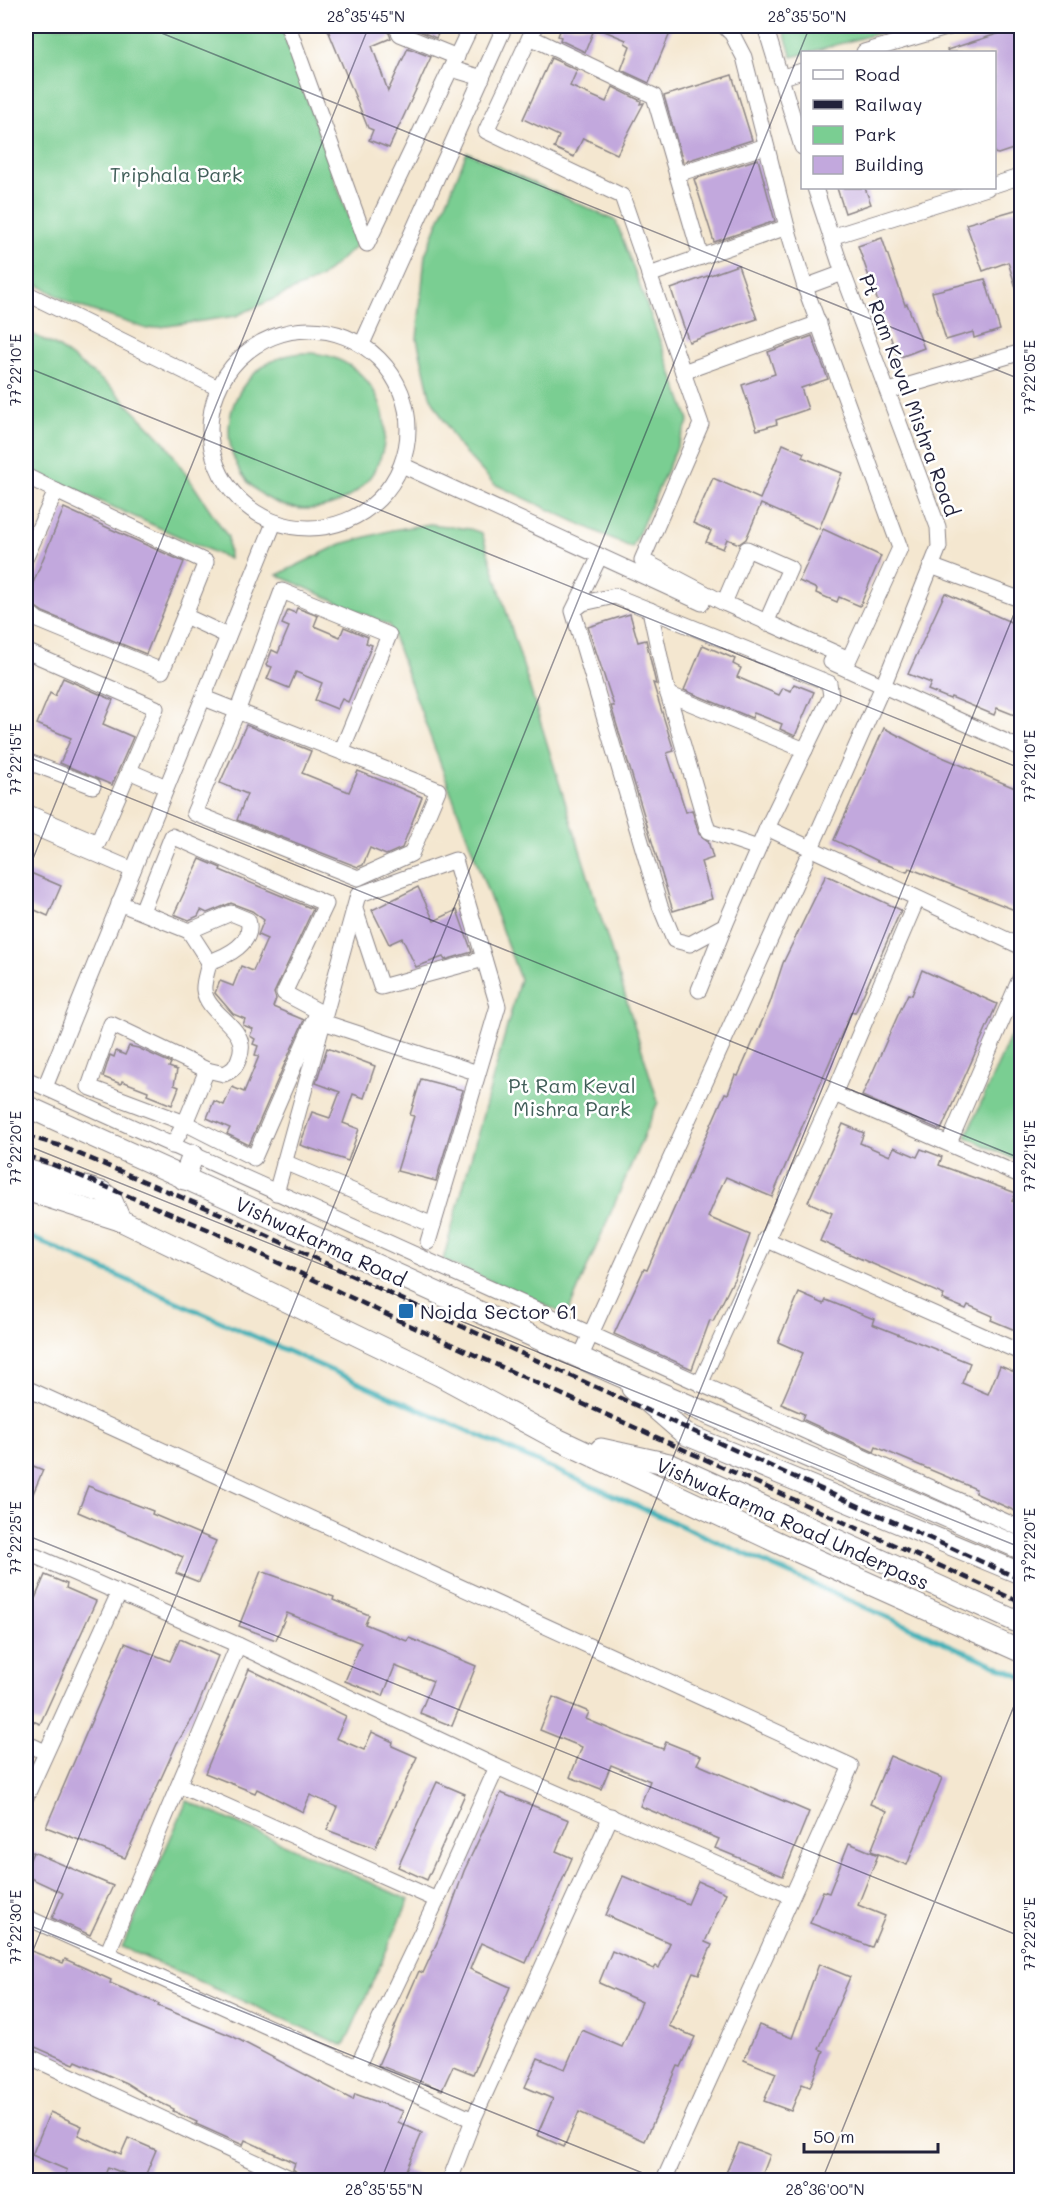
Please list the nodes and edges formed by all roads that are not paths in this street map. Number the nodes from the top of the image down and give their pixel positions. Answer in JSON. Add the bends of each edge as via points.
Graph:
{"nodes":[{"id":1,"x":288,"y":26,"type":"edge"},
{"id":2,"x":396,"y":26,"type":"edge"},
{"id":3,"x":471,"y":26,"type":"edge"},
{"id":4,"x":505,"y":26,"type":"edge"},
{"id":5,"x":724,"y":26,"type":"edge"},
{"id":6,"x":765,"y":26,"type":"edge"},
{"id":7,"x":953,"y":26,"type":"edge"},
{"id":8,"x":532,"y":31,"type":"edge"},
{"id":9,"x":867,"y":51,"type":"edge"},
{"id":10,"x":454,"y":63,"type":"junction"},
{"id":11,"x":801,"y":71,"type":"edge"},
{"id":12,"x":482,"y":78,"type":"junction"},
{"id":13,"x":780,"y":78,"type":"junction"},
{"id":14,"x":801,"y":144,"type":"edge"},
{"id":15,"x":766,"y":146,"type":"junction"},
{"id":16,"x":677,"y":174,"type":"junction"},
{"id":17,"x":1022,"y":176,"type":"edge"},
{"id":18,"x":996,"y":184,"type":"edge"},
{"id":19,"x":815,"y":189,"type":"edge"},
{"id":20,"x":984,"y":189,"type":"edge"},
{"id":21,"x":787,"y":227,"type":"junction"},
{"id":22,"x":831,"y":237,"type":"junction"},
{"id":23,"x":701,"y":257,"type":"junction"},
{"id":24,"x":843,"y":273,"type":"junction"},
{"id":25,"x":649,"y":275,"type":"junction"},
{"id":26,"x":805,"y":287,"type":"junction"},
{"id":27,"x":26,"y":293,"type":"edge"},
{"id":28,"x":819,"y":323,"type":"junction"},
{"id":29,"x":362,"y":344,"type":"junction"},
{"id":30,"x":1022,"y":352,"type":"edge"},
{"id":31,"x":683,"y":372,"type":"junction"},
{"id":32,"x":218,"y":388,"type":"junction"},
{"id":33,"x":890,"y":391,"type":"junction"},
{"id":34,"x":402,"y":465,"type":"junction"},
{"id":35,"x":26,"y":476,"type":"edge"},
{"id":36,"x":56,"y":490,"type":"junction"},
{"id":37,"x":274,"y":523,"type":"junction"},
{"id":38,"x":600,"y":556,"type":"junction"},
{"id":39,"x":26,"y":557,"type":"edge"},
{"id":40,"x":931,"y":566,"type":"junction"},
{"id":41,"x":1022,"y":600,"type":"edge"},
{"id":42,"x":724,"y":603,"type":"junction"},
{"id":43,"x":26,"y":610,"type":"edge"},
{"id":44,"x":650,"y":610,"type":"junction"},
{"id":45,"x":573,"y":611,"type":"junction"},
{"id":46,"x":184,"y":616,"type":"junction"},
{"id":47,"x":743,"y":617,"type":"junction"},
{"id":48,"x":766,"y":623,"type":"junction"},
{"id":49,"x":228,"y":636,"type":"junction"},
{"id":50,"x":26,"y":651,"type":"edge"},
{"id":51,"x":883,"y":686,"type":"junction"},
{"id":52,"x":668,"y":694,"type":"junction"},
{"id":53,"x":204,"y":698,"type":"junction"},
{"id":54,"x":237,"y":711,"type":"junction"},
{"id":55,"x":1022,"y":749,"type":"edge"},
{"id":56,"x":805,"y":750,"type":"junction"},
{"id":57,"x":340,"y":752,"type":"junction"},
{"id":58,"x":26,"y":761,"type":"edge"},
{"id":59,"x":129,"y":771,"type":"junction"},
{"id":60,"x":93,"y":786,"type":"dead end"},
{"id":61,"x":166,"y":788,"type":"junction"},
{"id":62,"x":26,"y":812,"type":"edge"},
{"id":63,"x":26,"y":824,"type":"edge"},
{"id":64,"x":767,"y":828,"type":"junction"},
{"id":65,"x":758,"y":848,"type":"junction"},
{"id":66,"x":809,"y":854,"type":"junction"},
{"id":67,"x":133,"y":870,"type":"junction"},
{"id":68,"x":916,"y":899,"type":"junction"},
{"id":69,"x":119,"y":903,"type":"junction"},
{"id":70,"x":354,"y":909,"type":"junction"},
{"id":71,"x":142,"y":911,"type":"junction"},
{"id":72,"x":725,"y":925,"type":"junction"},
{"id":73,"x":189,"y":931,"type":"junction"},
{"id":74,"x":1022,"y":947,"type":"edge"},
{"id":75,"x":484,"y":959,"type":"junction"},
{"id":76,"x":209,"y":962,"type":"junction"},
{"id":77,"x":1022,"y":974,"type":"edge"},
{"id":78,"x":699,"y":990,"type":"dead end"},
{"id":79,"x":323,"y":1022,"type":"junction"},
{"id":80,"x":207,"y":1070,"type":"junction"},
{"id":81,"x":478,"y":1073,"type":"junction"},
{"id":82,"x":26,"y":1079,"type":"edge"},
{"id":83,"x":45,"y":1087,"type":"junction"},
{"id":84,"x":834,"y":1094,"type":"junction"},
{"id":85,"x":26,"y":1106,"type":"edge"},
{"id":86,"x":185,"y":1123,"type":"junction"},
{"id":87,"x":949,"y":1143,"type":"junction"},
{"id":88,"x":172,"y":1146,"type":"junction"},
{"id":89,"x":192,"y":1155,"type":"junction"},
{"id":90,"x":284,"y":1162,"type":"junction"},
{"id":91,"x":26,"y":1170,"type":"edge"},
{"id":92,"x":1022,"y":1176,"type":"edge"},
{"id":93,"x":184,"y":1179,"type":"junction"},
{"id":94,"x":26,"y":1190,"type":"edge"},
{"id":95,"x":276,"y":1193,"type":"junction"},
{"id":96,"x":120,"y":1220,"type":"junction"},
{"id":97,"x":433,"y":1225,"type":"junction"},
{"id":98,"x":765,"y":1239,"type":"junction"},
{"id":99,"x":428,"y":1242,"type":"dead end"},
{"id":100,"x":592,"y":1336,"type":"junction"},
{"id":101,"x":1022,"y":1353,"type":"edge"},
{"id":102,"x":580,"y":1358,"type":"junction"},
{"id":103,"x":616,"y":1374,"type":"junction"},
{"id":104,"x":700,"y":1384,"type":"junction"},
{"id":105,"x":26,"y":1388,"type":"edge"},
{"id":106,"x":559,"y":1440,"type":"junction"},
{"id":107,"x":1022,"y":1529,"type":"edge"},
{"id":108,"x":1022,"y":1549,"type":"edge"},
{"id":109,"x":26,"y":1552,"type":"edge"},
{"id":110,"x":1022,"y":1574,"type":"edge"},
{"id":111,"x":118,"y":1595,"type":"junction"},
{"id":112,"x":1022,"y":1624,"type":"edge"},
{"id":113,"x":238,"y":1645,"type":"junction"},
{"id":114,"x":1022,"y":1652,"type":"edge"},
{"id":115,"x":26,"y":1743,"type":"edge"},
{"id":116,"x":45,"y":1752,"type":"junction"},
{"id":117,"x":498,"y":1767,"type":"junction"},
{"id":118,"x":179,"y":1785,"type":"junction"},
{"id":119,"x":26,"y":1797,"type":"edge"},
{"id":120,"x":611,"y":1816,"type":"junction"},
{"id":121,"x":791,"y":1896,"type":"junction"},
{"id":122,"x":437,"y":1900,"type":"junction"},
{"id":123,"x":26,"y":1917,"type":"edge"},
{"id":124,"x":107,"y":1954,"type":"junction"},
{"id":125,"x":26,"y":2055,"type":"edge"},
{"id":126,"x":357,"y":2067,"type":"junction"},
{"id":127,"x":473,"y":2120,"type":"junction"},
{"id":128,"x":294,"y":2181,"type":"edge"},
{"id":129,"x":450,"y":2181,"type":"edge"},
{"id":130,"x":664,"y":2181,"type":"edge"}],
"edges":[{"from":1,"to":10,"type":"street","via":[[367,244]]},
{"from":2,"to":10,"type":"street","via":[[400,34]]},
{"from":3,"to":10,"type":"street"},
{"from":4,"to":12,"type":"street"},
{"from":5,"to":15,"type":"street","via":[[744,57]]},
{"from":6,"to":13,"type":"street"},
{"from":7,"to":9,"type":"street"},
{"from":8,"to":16,"type":"street","via":[[654,96]]},
{"from":8,"to":25,"type":"street","via":[[486,131],[622,196]]},
{"from":10,"to":12,"type":"street"},
{"from":11,"to":13,"type":"street"},
{"from":12,"to":29,"type":"street"},
{"from":13,"to":14,"type":"street"},
{"from":15,"to":16,"type":"street"},
{"from":15,"to":21,"type":"street"},
{"from":16,"to":23,"type":"street"},
{"from":17,"to":18,"type":"street"},
{"from":19,"to":22,"type":"street","name":"Pt Ram Keval Mishra Road"},
{"from":20,"to":22,"type":"street"},
{"from":21,"to":23,"type":"street"},
{"from":21,"to":26,"type":"street"},
{"from":22,"to":24,"type":"street","name":"Pt Ram Keval Mishra Road"},
{"from":23,"to":25,"type":"street"},
{"from":24,"to":26,"type":"street"},
{"from":24,"to":33,"type":"street","name":"Pt Ram Keval Mishra Road"},
{"from":25,"to":31,"type":"street"},
{"from":26,"to":28,"type":"street"},
{"from":27,"to":32,"type":"street"},
{"from":28,"to":31,"type":"street"},
{"from":28,"to":48,"type":"street","via":[[900,548],[849,659]]},
{"from":29,"to":32,"type":"street","via":[[320,329],[276,335],[246,352]]},
{"from":29,"to":34,"type":"street","via":[[392,373],[408,414]]},
{"from":30,"to":33,"type":"street"},
{"from":31,"to":42,"type":"street","via":[[701,424],[642,560]]},
{"from":32,"to":37,"type":"street","via":[[210,439],[220,475],[249,509]]},
{"from":33,"to":40,"type":"street","name":"Pt Ram Keval Mishra Road","via":[[938,527],[939,546]]},
{"from":34,"to":37,"type":"street","via":[[375,504],[351,519],[305,529]]},
{"from":34,"to":38,"type":"street"},
{"from":35,"to":36,"type":"street"},
{"from":36,"to":39,"type":"street"},
{"from":36,"to":46,"type":"street","via":[[206,562]]},
{"from":37,"to":49,"type":"street"},
{"from":38,"to":45,"type":"street"},
{"from":38,"to":47,"type":"street"},
{"from":40,"to":41,"type":"street"},
{"from":40,"to":51,"type":"street","name":"Pt Ram Keval Mishra Road"},
{"from":42,"to":47,"type":"street"},
{"from":42,"to":48,"type":"street","via":[[747,549],[790,568]]},
{"from":43,"to":46,"type":"street","via":[[38,620],[162,671]]},
{"from":44,"to":45,"type":"street","via":[[615,596],[583,603]]},
{"from":44,"to":52,"type":"street"},
{"from":44,"to":56,"type":"street","via":[[829,683],[831,696]]},
{"from":45,"to":72,"type":"street","via":[[660,906],[674,940],[690,944]]},
{"from":46,"to":49,"type":"street"},
{"from":47,"to":48,"type":"street"},
{"from":47,"to":51,"type":"street"},
{"from":49,"to":53,"type":"street"},
{"from":50,"to":59,"type":"street","via":[[156,708]]},
{"from":51,"to":55,"type":"street"},
{"from":51,"to":66,"type":"street","name":"Pt Ram Keval Mishra Road"},
{"from":52,"to":56,"type":"street"},
{"from":52,"to":65,"type":"street","via":[[708,831]]},
{"from":53,"to":54,"type":"street"},
{"from":53,"to":61,"type":"street"},
{"from":54,"to":57,"type":"street"},
{"from":54,"to":57,"type":"street","via":[[282,591],[389,634]]},
{"from":54,"to":57,"type":"street","via":[[194,813],[358,878],[411,854],[438,790]]},
{"from":56,"to":64,"type":"street"},
{"from":58,"to":60,"type":"street"},
{"from":59,"to":61,"type":"street"},
{"from":59,"to":62,"type":"street","via":[[98,843]]},
{"from":61,"to":67,"type":"street"},
{"from":63,"to":67,"type":"street"},
{"from":64,"to":65,"type":"street"},
{"from":64,"to":66,"type":"street"},
{"from":65,"to":72,"type":"street"},
{"from":66,"to":68,"type":"street"},
{"from":66,"to":100,"type":"street","name":"Pt Ram Keval Mishra Road"},
{"from":67,"to":69,"type":"street"},
{"from":68,"to":74,"type":"street"},
{"from":68,"to":84,"type":"street"},
{"from":69,"to":71,"type":"street"},
{"from":69,"to":83,"type":"street"},
{"from":70,"to":75,"type":"street","via":[[381,987]]},
{"from":70,"to":75,"type":"street","via":[[358,895],[455,860]]},
{"from":70,"to":79,"type":"street"},
{"from":71,"to":73,"type":"street"},
{"from":71,"to":86,"type":"street","via":[[172,836],[326,904],[284,993],[318,1011],[254,1158]]},
{"from":72,"to":78,"type":"street"},
{"from":73,"to":76,"type":"street"},
{"from":73,"to":76,"type":"street","via":[[231,913],[248,920],[243,943],[228,955]]},
{"from":75,"to":81,"type":"street","via":[[498,1006]]},
{"from":76,"to":80,"type":"street","via":[[203,989],[210,1006],[238,1035],[242,1051],[235,1069],[225,1074]]},
{"from":77,"to":87,"type":"street"},
{"from":79,"to":81,"type":"street"},
{"from":79,"to":90,"type":"street"},
{"from":80,"to":86,"type":"street"},
{"from":80,"to":86,"type":"street","via":[[111,1024],[89,1087]]},
{"from":81,"to":97,"type":"street"},
{"from":82,"to":83,"type":"street"},
{"from":83,"to":88,"type":"street"},
{"from":84,"to":87,"type":"street"},
{"from":84,"to":98,"type":"street"},
{"from":85,"to":93,"type":"main road","name":"Vishwakarma Road"},
{"from":86,"to":88,"type":"street"},
{"from":87,"to":92,"type":"street"},
{"from":88,"to":89,"type":"street"},
{"from":89,"to":93,"type":"main road"},
{"from":89,"to":95,"type":"street"},
{"from":90,"to":95,"type":"street"},
{"from":90,"to":97,"type":"street"},
{"from":91,"to":96,"type":"main road","via":[[102,1192],[111,1199]]},
{"from":93,"to":102,"type":"main road","name":"Vishwakarma Road"},
{"from":94,"to":96,"type":"main road"},
{"from":95,"to":100,"type":"street"},
{"from":96,"to":106,"type":"main road","via":[[439,1375]]},
{"from":97,"to":99,"type":"street"},
{"from":98,"to":101,"type":"street"},
{"from":98,"to":104,"type":"street"},
{"from":100,"to":102,"type":"street","name":"Pt Ram Keval Mishra Road"},
{"from":100,"to":104,"type":"street"},
{"from":102,"to":103,"type":"main road","name":"Vishwakarma Road"},
{"from":103,"to":108,"type":"main road","name":"Vishwakarma Road"},
{"from":103,"to":110,"type":"main road","name":"Vishwakarma Road Underpass","via":[[685,1434]]},
{"from":104,"to":107,"type":"street"},
{"from":105,"to":121,"type":"street","via":[[851,1766]]},
{"from":106,"to":112,"type":"main road","name":"Vishwakarma Road Underpass","via":[[669,1464]]},
{"from":106,"to":114,"type":"main road"},
{"from":109,"to":111,"type":"street"},
{"from":111,"to":113,"type":"street"},
{"from":111,"to":116,"type":"street"},
{"from":113,"to":117,"type":"street"},
{"from":113,"to":118,"type":"street"},
{"from":115,"to":116,"type":"street"},
{"from":116,"to":119,"type":"street"},
{"from":117,"to":120,"type":"street"},
{"from":117,"to":122,"type":"street"},
{"from":118,"to":122,"type":"street"},
{"from":118,"to":124,"type":"street"},
{"from":120,"to":121,"type":"street"},
{"from":120,"to":127,"type":"street"},
{"from":121,"to":130,"type":"street"},
{"from":122,"to":126,"type":"street"},
{"from":123,"to":124,"type":"street"},
{"from":124,"to":126,"type":"street"},
{"from":125,"to":128,"type":"street"},
{"from":126,"to":127,"type":"street"},
{"from":127,"to":129,"type":"street"}]}
